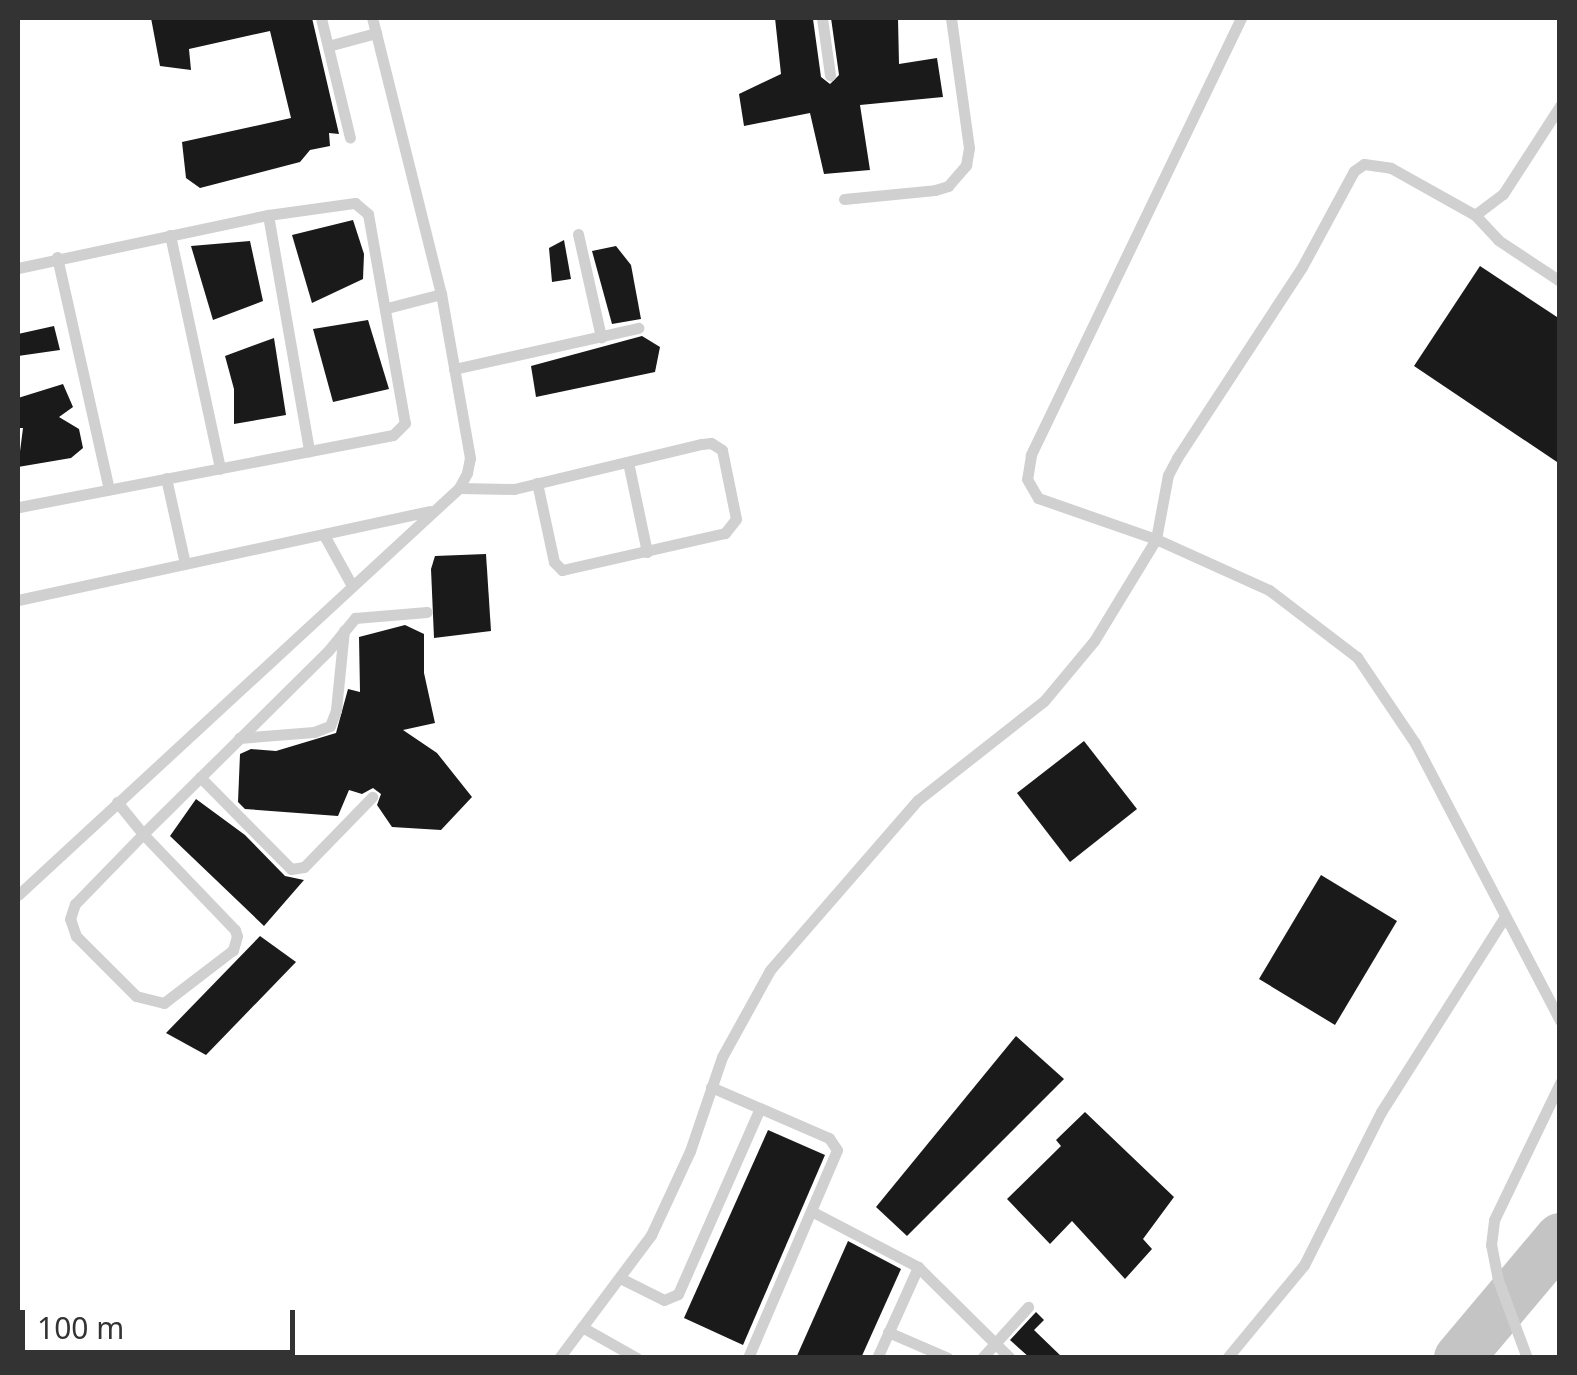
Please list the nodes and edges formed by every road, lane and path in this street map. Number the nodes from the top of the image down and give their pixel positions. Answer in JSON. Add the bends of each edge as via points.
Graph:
{"nodes":[{"id":1,"x":321,"y":18,"type":"edge"},
{"id":2,"x":372,"y":18,"type":"edge"},
{"id":3,"x":822,"y":18,"type":"edge"},
{"id":4,"x":951,"y":18,"type":"edge"},
{"id":5,"x":1241,"y":18,"type":"edge"},
{"id":6,"x":376,"y":33,"type":"junction"},
{"id":7,"x":328,"y":46,"type":"junction"},
{"id":8,"x":830,"y":75,"type":"dead end"},
{"id":9,"x":1560,"y":106,"type":"edge"},
{"id":10,"x":350,"y":138,"type":"dead end"},
{"id":11,"x":844,"y":199,"type":"dead end"},
{"id":12,"x":1476,"y":214,"type":"junction"},
{"id":13,"x":268,"y":215,"type":"junction"},
{"id":14,"x":578,"y":234,"type":"dead end"},
{"id":15,"x":170,"y":235,"type":"junction"},
{"id":16,"x":58,"y":257,"type":"junction"},
{"id":17,"x":18,"y":268,"type":"edge"},
{"id":18,"x":1560,"y":281,"type":"edge"},
{"id":19,"x":441,"y":294,"type":"junction"},
{"id":20,"x":387,"y":308,"type":"junction"},
{"id":21,"x":638,"y":328,"type":"dead end"},
{"id":22,"x":600,"y":337,"type":"junction"},
{"id":23,"x":454,"y":369,"type":"junction"},
{"id":24,"x":309,"y":451,"type":"junction"},
{"id":25,"x":628,"y":462,"type":"junction"},
{"id":26,"x":220,"y":470,"type":"junction"},
{"id":27,"x":166,"y":478,"type":"junction"},
{"id":28,"x":538,"y":483,"type":"junction"},
{"id":29,"x":459,"y":488,"type":"junction"},
{"id":30,"x":110,"y":489,"type":"junction"},
{"id":31,"x":18,"y":507,"type":"edge"},
{"id":32,"x":433,"y":510,"type":"junction"},
{"id":33,"x":324,"y":535,"type":"junction"},
{"id":34,"x":1156,"y":539,"type":"junction"},
{"id":35,"x":647,"y":552,"type":"junction"},
{"id":36,"x":185,"y":564,"type":"junction"},
{"id":37,"x":351,"y":584,"type":"junction"},
{"id":38,"x":18,"y":600,"type":"edge"},
{"id":39,"x":427,"y":612,"type":"dead end"},
{"id":40,"x":344,"y":630,"type":"junction"},
{"id":41,"x":239,"y":738,"type":"junction"},
{"id":42,"x":200,"y":778,"type":"junction"},
{"id":43,"x":372,"y":797,"type":"dead end"},
{"id":44,"x":117,"y":802,"type":"junction"},
{"id":45,"x":143,"y":834,"type":"junction"},
{"id":46,"x":18,"y":895,"type":"edge"},
{"id":47,"x":1504,"y":918,"type":"junction"},
{"id":48,"x":1560,"y":1020,"type":"edge"},
{"id":49,"x":1560,"y":1083,"type":"edge"},
{"id":50,"x":712,"y":1087,"type":"junction"},
{"id":51,"x":760,"y":1108,"type":"junction"},
{"id":52,"x":813,"y":1212,"type":"junction"},
{"id":53,"x":918,"y":1267,"type":"junction"},
{"id":54,"x":620,"y":1278,"type":"junction"},
{"id":55,"x":1028,"y":1307,"type":"dead end"},
{"id":56,"x":582,"y":1327,"type":"junction"},
{"id":57,"x":888,"y":1332,"type":"junction"},
{"id":58,"x":996,"y":1343,"type":"junction"},
{"id":59,"x":559,"y":1358,"type":"edge"},
{"id":60,"x":637,"y":1358,"type":"edge"},
{"id":61,"x":748,"y":1358,"type":"edge"},
{"id":62,"x":877,"y":1358,"type":"edge"},
{"id":63,"x":948,"y":1358,"type":"edge"},
{"id":64,"x":982,"y":1358,"type":"edge"},
{"id":65,"x":1010,"y":1358,"type":"edge"},
{"id":66,"x":1227,"y":1358,"type":"edge"},
{"id":67,"x":1527,"y":1358,"type":"edge"}],
"edges":[{"from":1,"to":7,"type":"lane"},
{"from":2,"to":6,"type":"lane"},
{"from":3,"to":8,"type":"lane"},
{"from":4,"to":11,"type":"lane","via":[[966,166],[935,190]]},
{"from":5,"to":34,"type":"lane","via":[[1026,468],[1038,498]]},
{"from":6,"to":7,"type":"lane"},
{"from":6,"to":19,"type":"lane"},
{"from":7,"to":10,"type":"lane"},
{"from":9,"to":12,"type":"lane","via":[[1504,194]]},
{"from":12,"to":18,"type":"lane","via":[[1498,240]]},
{"from":12,"to":34,"type":"lane","via":[[1391,168],[1364,164],[1354,172],[1302,267],[1177,458]]},
{"from":13,"to":15,"type":"lane"},
{"from":13,"to":20,"type":"lane","via":[[362,207]]},
{"from":13,"to":24,"type":"lane"},
{"from":14,"to":22,"type":"lane"},
{"from":15,"to":16,"type":"lane"},
{"from":15,"to":26,"type":"lane"},
{"from":16,"to":17,"type":"lane"},
{"from":16,"to":30,"type":"lane"},
{"from":19,"to":20,"type":"lane"},
{"from":19,"to":23,"type":"lane"},
{"from":20,"to":24,"type":"lane","via":[[400,431]]},
{"from":21,"to":22,"type":"lane"},
{"from":22,"to":23,"type":"lane"},
{"from":23,"to":29,"type":"lane","via":[[470,458]]},
{"from":24,"to":26,"type":"lane"},
{"from":25,"to":28,"type":"lane"},
{"from":25,"to":35,"type":"lane"},
{"from":25,"to":35,"type":"lane","via":[[718,445],[737,510],[725,534]]},
{"from":26,"to":27,"type":"lane"},
{"from":27,"to":30,"type":"lane"},
{"from":27,"to":36,"type":"lane"},
{"from":28,"to":29,"type":"lane","via":[[496,491]]},
{"from":28,"to":35,"type":"lane","via":[[556,568]]},
{"from":29,"to":32,"type":"lane"},
{"from":30,"to":31,"type":"lane"},
{"from":32,"to":33,"type":"lane"},
{"from":32,"to":37,"type":"lane"},
{"from":33,"to":36,"type":"lane"},
{"from":33,"to":37,"type":"lane"},
{"from":34,"to":47,"type":"lane","via":[[1268,590],[1357,657],[1415,743]]},
{"from":34,"to":50,"type":"lane","via":[[1068,677],[918,800],[770,970]]},
{"from":36,"to":38,"type":"lane"},
{"from":37,"to":44,"type":"lane"},
{"from":39,"to":40,"type":"lane","via":[[362,616]]},
{"from":40,"to":41,"type":"lane"},
{"from":40,"to":41,"type":"lane","via":[[330,726]]},
{"from":41,"to":42,"type":"lane"},
{"from":42,"to":43,"type":"lane","via":[[291,869],[304,866]]},
{"from":42,"to":45,"type":"lane"},
{"from":44,"to":45,"type":"lane"},
{"from":44,"to":46,"type":"lane"},
{"from":45,"to":45,"type":"lane","via":[[237,936],[233,950],[164,1003],[136,996],[76,936],[70,919],[76,904]]},
{"from":47,"to":48,"type":"lane"},
{"from":47,"to":66,"type":"lane","via":[[1380,1112],[1304,1265]]},
{"from":49,"to":67,"type":"lane","via":[[1494,1220],[1498,1280]]},
{"from":50,"to":51,"type":"lane"},
{"from":50,"to":54,"type":"lane","via":[[671,1194]]},
{"from":51,"to":52,"type":"lane","via":[[835,1143],[837,1157]]},
{"from":51,"to":54,"type":"lane","via":[[678,1294],[664,1300]]},
{"from":52,"to":53,"type":"lane"},
{"from":52,"to":61,"type":"lane"},
{"from":53,"to":57,"type":"lane"},
{"from":53,"to":58,"type":"lane"},
{"from":54,"to":56,"type":"lane"},
{"from":55,"to":58,"type":"lane"},
{"from":56,"to":59,"type":"lane"},
{"from":56,"to":60,"type":"lane"},
{"from":57,"to":62,"type":"lane"},
{"from":57,"to":63,"type":"lane"},
{"from":58,"to":64,"type":"lane"},
{"from":58,"to":65,"type":"lane"}]}
